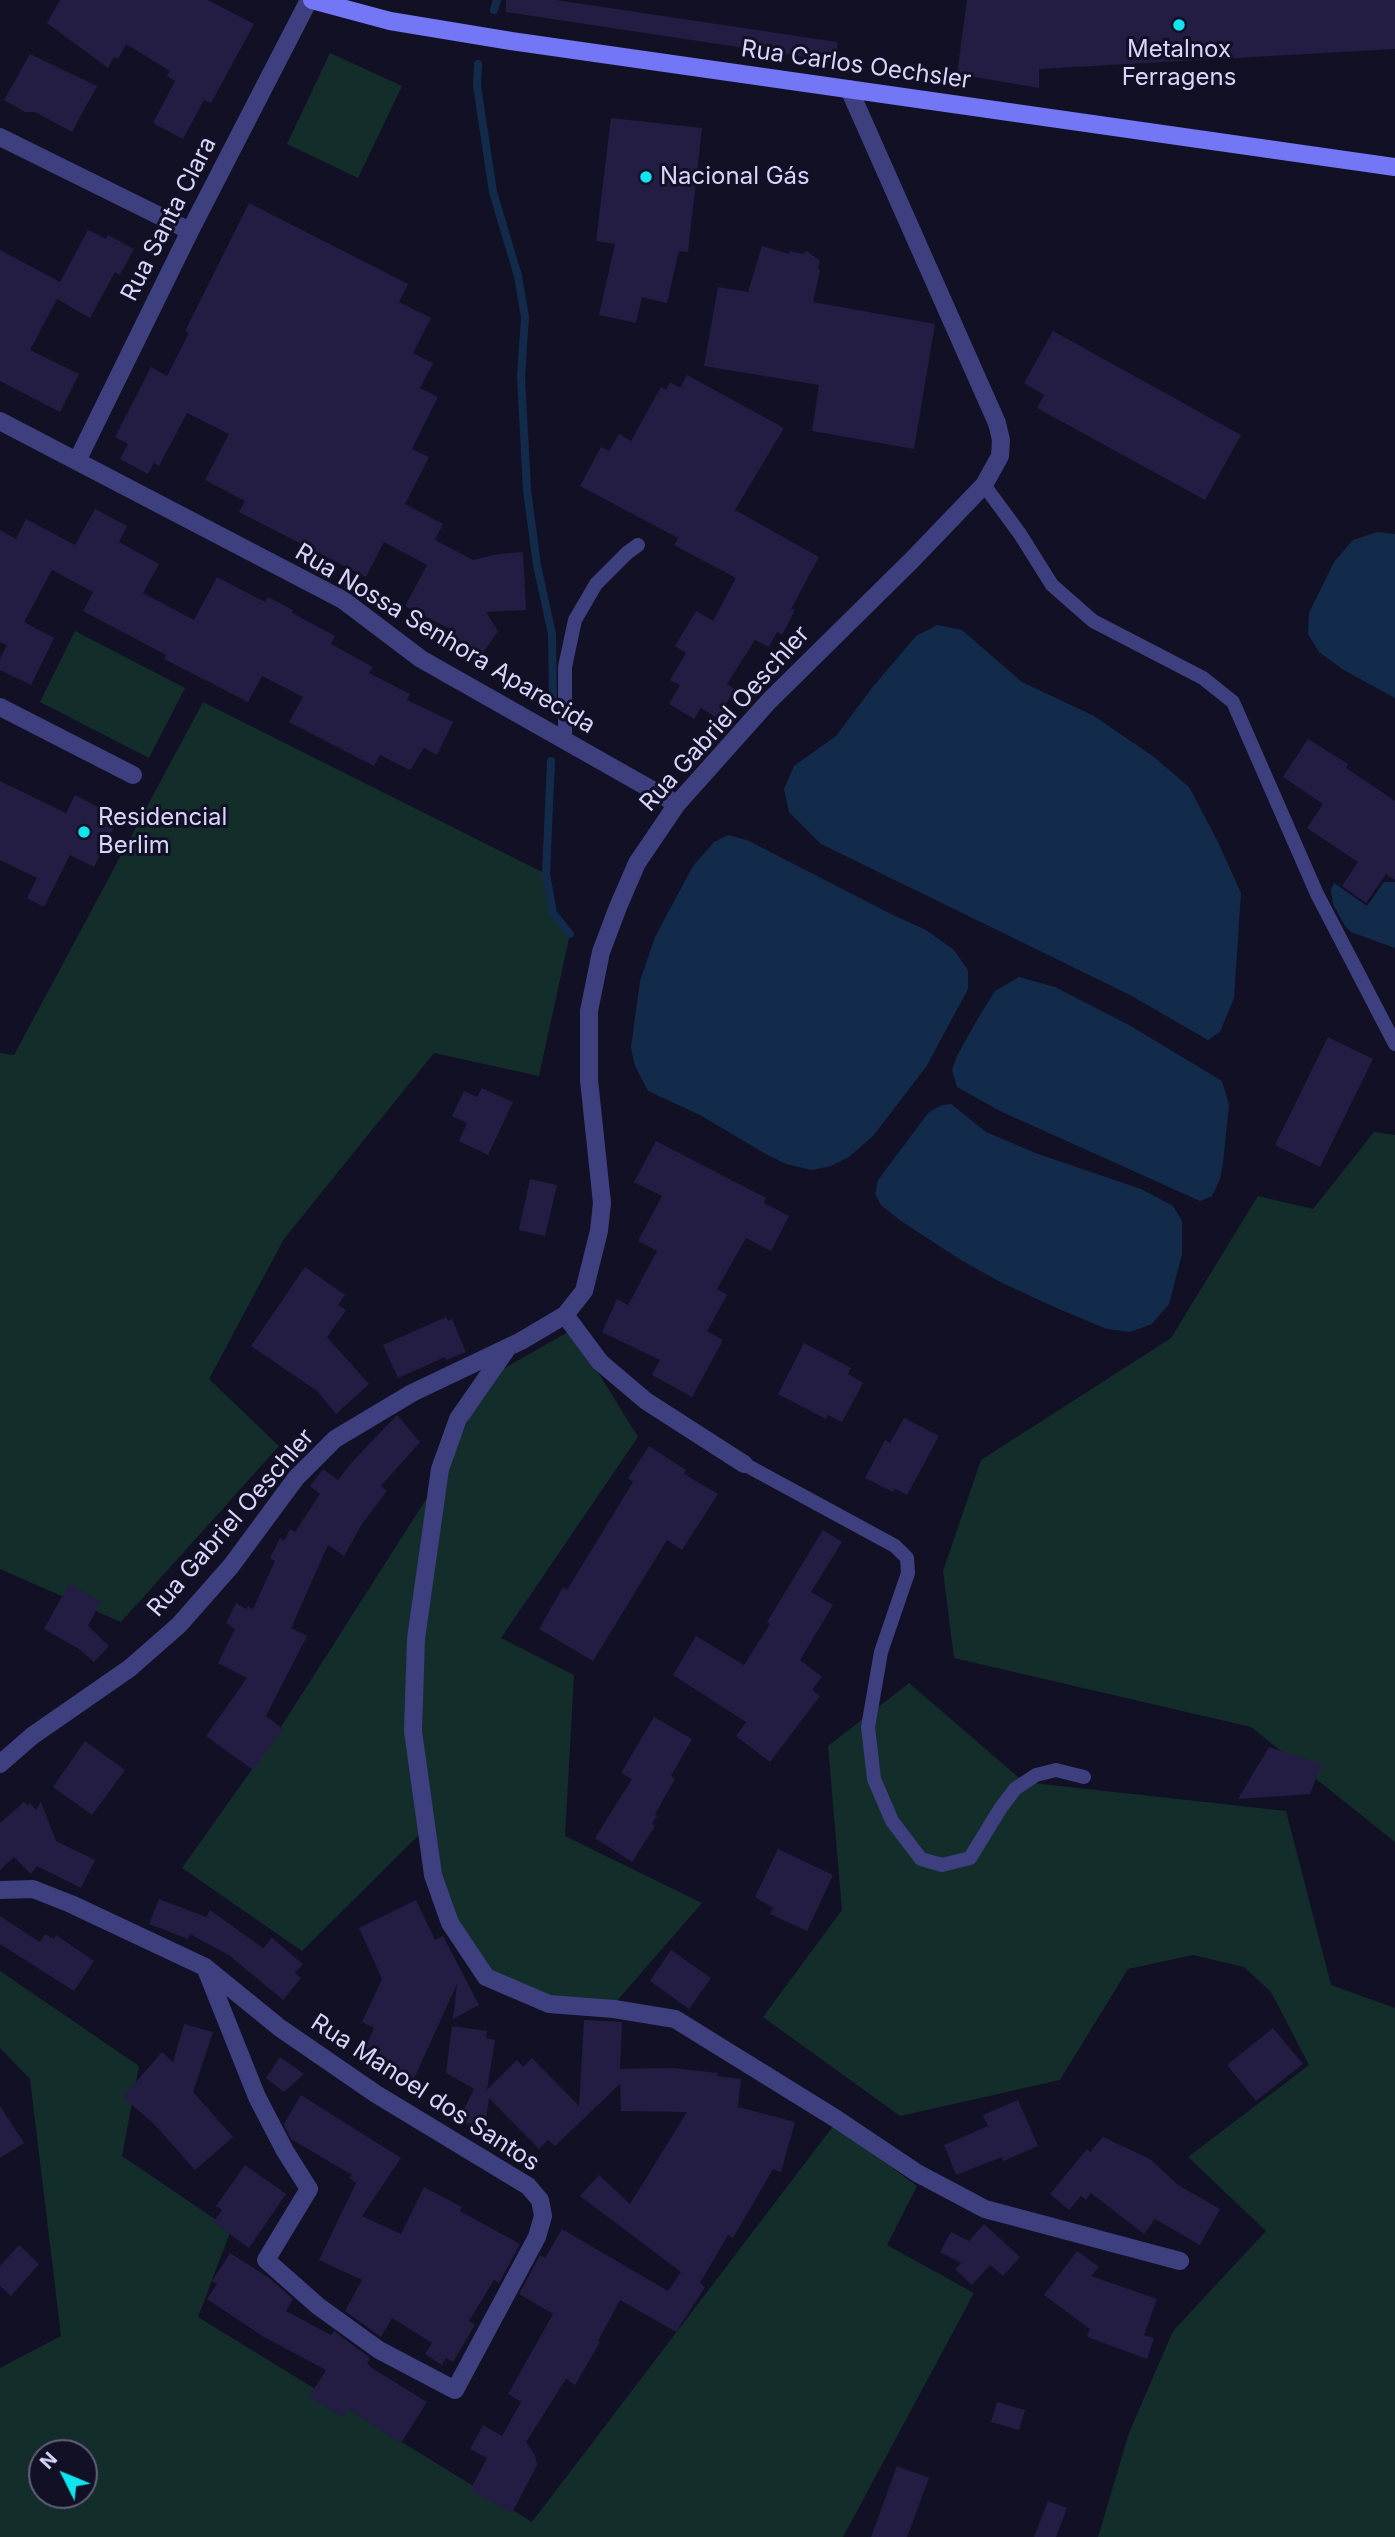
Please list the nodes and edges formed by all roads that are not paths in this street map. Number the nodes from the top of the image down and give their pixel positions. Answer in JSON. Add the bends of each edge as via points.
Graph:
{"nodes":[{"id":1,"x":310,"y":0,"type":"edge"},
{"id":2,"x":849,"y":89,"type":"junction"},
{"id":3,"x":0,"y":137,"type":"edge"},
{"id":4,"x":1395,"y":167,"type":"edge"},
{"id":5,"x":190,"y":231,"type":"junction"},
{"id":6,"x":0,"y":421,"type":"edge"},
{"id":7,"x":77,"y":461,"type":"junction"},
{"id":8,"x":984,"y":485,"type":"junction"},
{"id":9,"x":638,"y":545,"type":"dead end"},
{"id":10,"x":0,"y":707,"type":"edge"},
{"id":11,"x":565,"y":740,"type":"junction"},
{"id":12,"x":133,"y":775,"type":"dead end"},
{"id":13,"x":677,"y":804,"type":"junction"},
{"id":14,"x":1395,"y":1044,"type":"edge"},
{"id":15,"x":565,"y":1315,"type":"junction"},
{"id":16,"x":506,"y":1350,"type":"junction"},
{"id":17,"x":744,"y":1464,"type":"joint"},
{"id":18,"x":0,"y":1764,"type":"edge"},
{"id":19,"x":1084,"y":1777,"type":"dead end"},
{"id":20,"x":0,"y":1890,"type":"edge"},
{"id":21,"x":205,"y":1967,"type":"junction"},
{"id":22,"x":1180,"y":2261,"type":"dead end"}],
"edges":[{"from":1,"to":2,"type":"main road","name":"Rua Carlos Oechsler","via":[[390,21],[511,41]]},
{"from":1,"to":5,"type":"street","name":"Rua Santa Clara"},
{"from":2,"to":4,"type":"main road","name":"Rua Carlos Oechsler"},
{"from":2,"to":8,"type":"street","name":"Rua Gabriel Oeschler","via":[[997,423],[1000,456]]},
{"from":3,"to":5,"type":"street"},
{"from":5,"to":7,"type":"street","name":"Rua Santa Clara"},
{"from":6,"to":7,"type":"street","name":"Rua Nossa Senhora Aparecida"},
{"from":7,"to":11,"type":"street","name":"Rua Nossa Senhora Aparecida","via":[[343,600],[421,659]]},
{"from":8,"to":13,"type":"street","name":"Rua Gabriel Oeschler","via":[[769,701]]},
{"from":8,"to":14,"type":"lane","via":[[1052,585],[1093,621],[1203,678],[1233,702],[1317,894]]},
{"from":9,"to":11,"type":"lane","via":[[596,584],[575,620],[565,667]]},
{"from":10,"to":12,"type":"street"},
{"from":11,"to":13,"type":"street","name":"Rua Nossa Senhora Aparecida"},
{"from":13,"to":15,"type":"street","name":"Rua Gabriel Oeschler","via":[[637,863],[599,964],[589,1011],[588,1045],[602,1203],[584,1290]]},
{"from":15,"to":16,"type":"street","name":"Rua Gabriel Oeschler"},
{"from":15,"to":17,"type":"street","via":[[600,1362],[646,1401]]},
{"from":16,"to":18,"type":"street","name":"Rua Gabriel Oeschler","via":[[412,1393],[335,1439],[296,1478],[231,1566],[179,1625],[130,1668],[32,1736]]},
{"from":16,"to":22,"type":"street","via":[[458,1419],[440,1469],[416,1639],[413,1731],[433,1875],[450,1923],[486,1977],[549,2004],[675,2019],[917,2173],[985,2208]]},
{"from":17,"to":19,"type":"lane","via":[[895,1546],[907,1558],[908,1573],[881,1651],[868,1727],[874,1779],[891,1821],[921,1859],[942,1865],[970,1858],[1015,1789],[1036,1775],[1056,1770]]},
{"from":20,"to":21,"type":"street","name":"Rua Manoel dos Santos","via":[[33,1889]]},
{"from":21,"to":21,"type":"street","name":"Rua Manoel dos Santos","via":[[280,2028],[376,2094],[528,2186],[540,2200],[543,2216],[537,2237],[455,2390],[379,2350],[318,2306],[266,2260],[309,2189],[257,2097]]}]}
